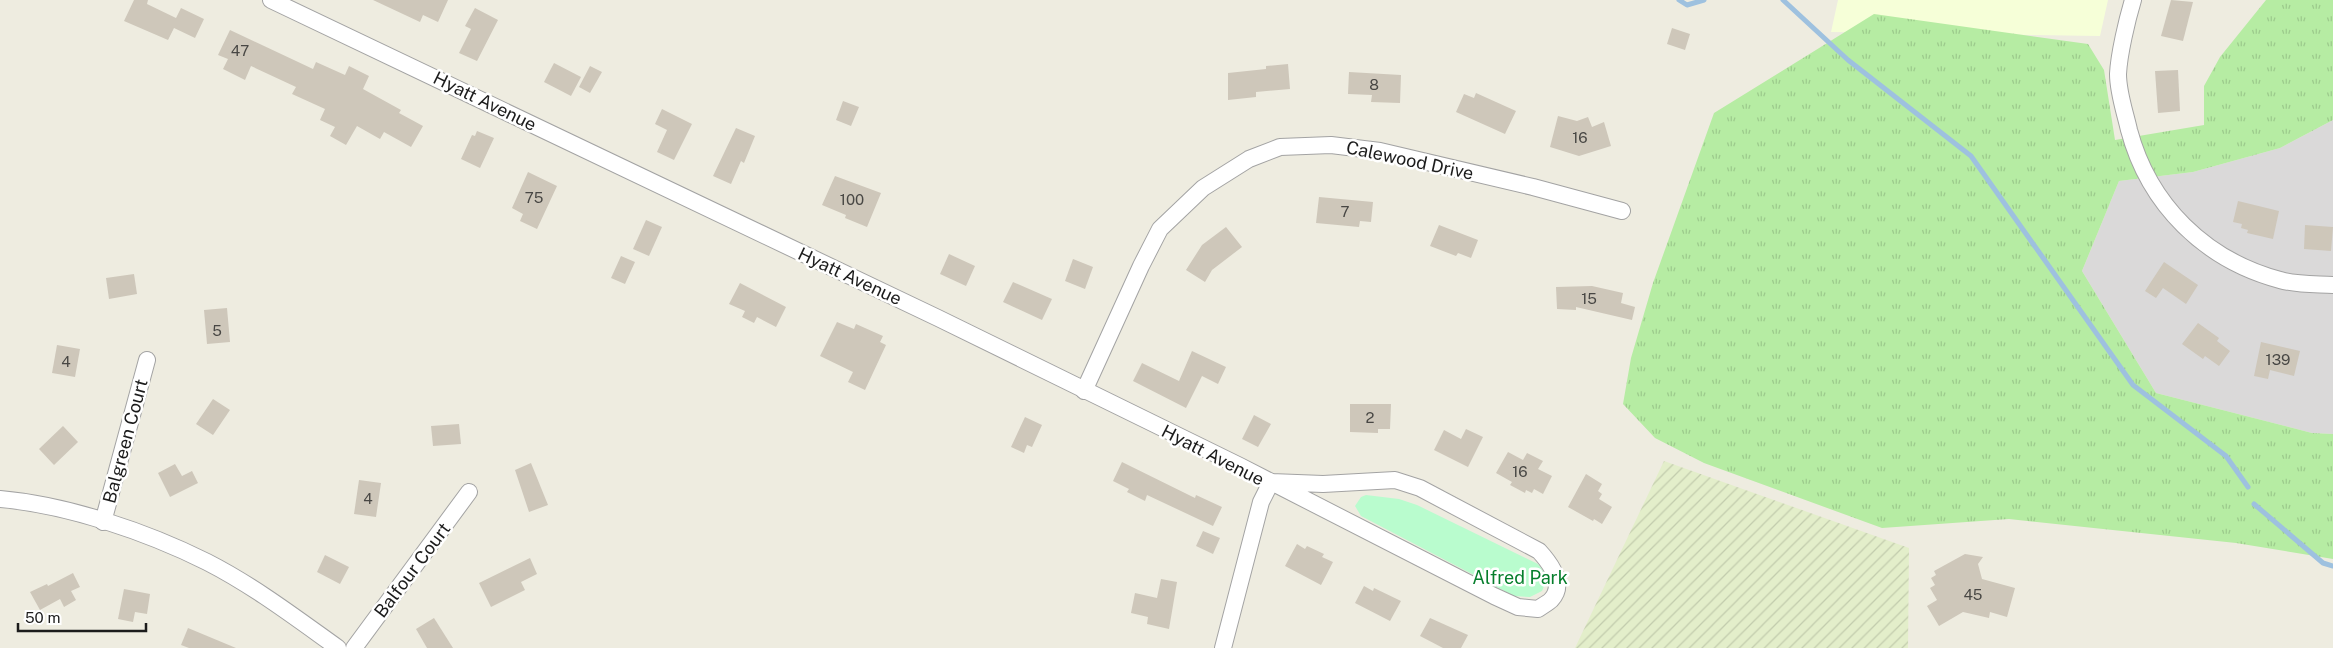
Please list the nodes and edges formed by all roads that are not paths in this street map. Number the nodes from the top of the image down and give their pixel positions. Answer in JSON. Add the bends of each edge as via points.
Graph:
{"nodes":[{"id":1,"x":271,"y":0,"type":"edge"},
{"id":2,"x":2133,"y":0,"type":"edge"},
{"id":3,"x":1622,"y":211,"type":"dead end"},
{"id":4,"x":2333,"y":284,"type":"edge"},
{"id":5,"x":147,"y":360,"type":"dead end"},
{"id":6,"x":1084,"y":391,"type":"junction"},
{"id":7,"x":1271,"y":482,"type":"junction"},
{"id":8,"x":470,"y":492,"type":"dead end"},
{"id":9,"x":0,"y":499,"type":"edge"},
{"id":10,"x":103,"y":522,"type":"junction"},
{"id":11,"x":338,"y":648,"type":"edge"},
{"id":12,"x":354,"y":648,"type":"edge"},
{"id":13,"x":1224,"y":648,"type":"edge"}],
"edges":[{"from":1,"to":6,"type":"street","name":"Hyatt Avenue"},
{"from":2,"to":4,"type":"street","via":[[2118,74],[2134,149],[2158,195],[2180,224],[2204,245],[2243,267],[2281,280]]},
{"from":3,"to":6,"type":"street","name":"Calewood Drive","via":[[1380,151],[1331,145],[1280,147],[1248,159],[1203,188],[1160,229]]},
{"from":5,"to":10,"type":"street","name":"Balgreen Court"},
{"from":6,"to":7,"type":"street","name":"Hyatt Avenue"},
{"from":7,"to":7,"type":"street","via":[[1323,484],[1395,480],[1420,488],[1539,551],[1552,565],[1557,585],[1552,599],[1538,609],[1518,607]]},
{"from":7,"to":13,"type":"street","name":"Hyatt Avenue","via":[[1261,502]]},
{"from":8,"to":12,"type":"street","name":"Balfour Court"},
{"from":9,"to":10,"type":"street","via":[[63,509]]},
{"from":10,"to":11,"type":"street","via":[[161,541],[208,562],[259,592]]}]}
